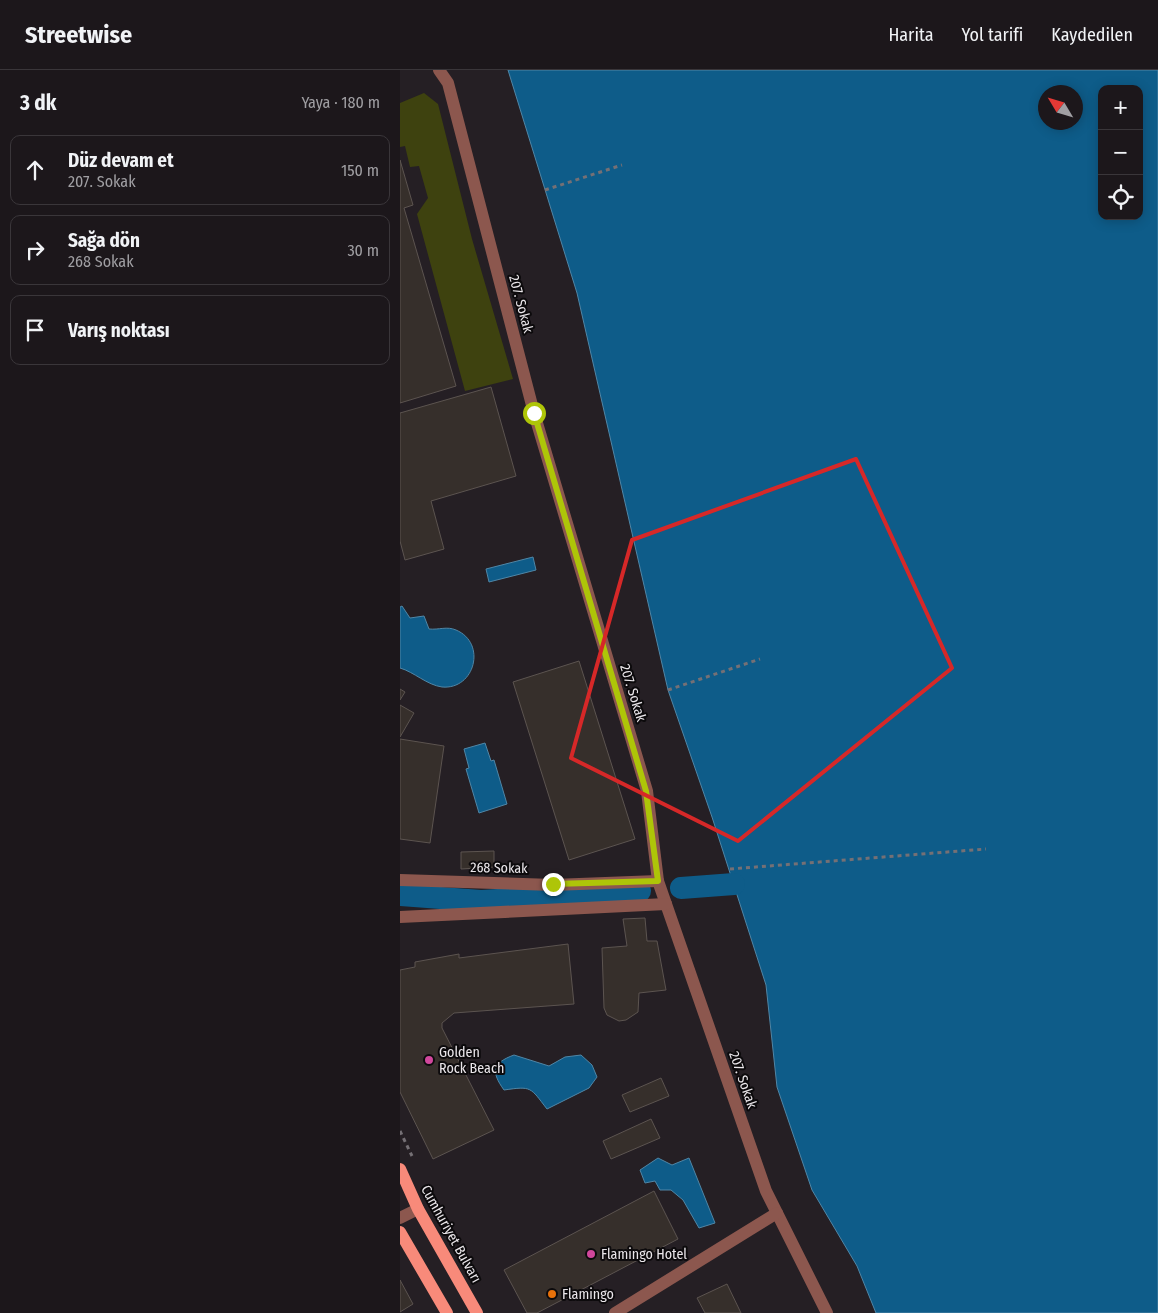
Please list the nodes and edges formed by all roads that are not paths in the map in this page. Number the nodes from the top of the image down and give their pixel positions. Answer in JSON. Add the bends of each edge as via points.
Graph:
{"nodes":[{"id":1,"x":440,"y":70,"type":"edge"},
{"id":2,"x":400,"y":880,"type":"edge"},
{"id":3,"x":658,"y":881,"type":"junction"},
{"id":4,"x":666,"y":904,"type":"junction"},
{"id":5,"x":400,"y":917,"type":"edge"},
{"id":6,"x":400,"y":1169,"type":"edge"},
{"id":7,"x":418,"y":1209,"type":"junction"},
{"id":8,"x":777,"y":1212,"type":"junction"},
{"id":9,"x":400,"y":1218,"type":"edge"},
{"id":10,"x":400,"y":1232,"type":"edge"},
{"id":11,"x":448,"y":1313,"type":"edge"},
{"id":12,"x":478,"y":1313,"type":"edge"},
{"id":13,"x":615,"y":1313,"type":"edge"},
{"id":14,"x":827,"y":1313,"type":"edge"}],
"edges":[{"from":1,"to":3,"type":"street","name":"207. Sokak","via":[[448,84],[534,413],[646,791]]},
{"from":2,"to":3,"type":"street","name":"268 Sokak","via":[[553,884]]},
{"from":3,"to":4,"type":"street","name":"207. Sokak"},
{"from":4,"to":5,"type":"street"},
{"from":4,"to":8,"type":"street","name":"207. Sokak","via":[[766,1191]]},
{"from":6,"to":7,"type":"main road","name":"Cumhuriyet Bulvarı"},
{"from":7,"to":9,"type":"street"},
{"from":7,"to":12,"type":"main road","name":"Cumhuriyet Bulvarı"},
{"from":8,"to":13,"type":"street"},
{"from":8,"to":14,"type":"street","name":"207. Sokak"},
{"from":10,"to":11,"type":"main road"}]}
